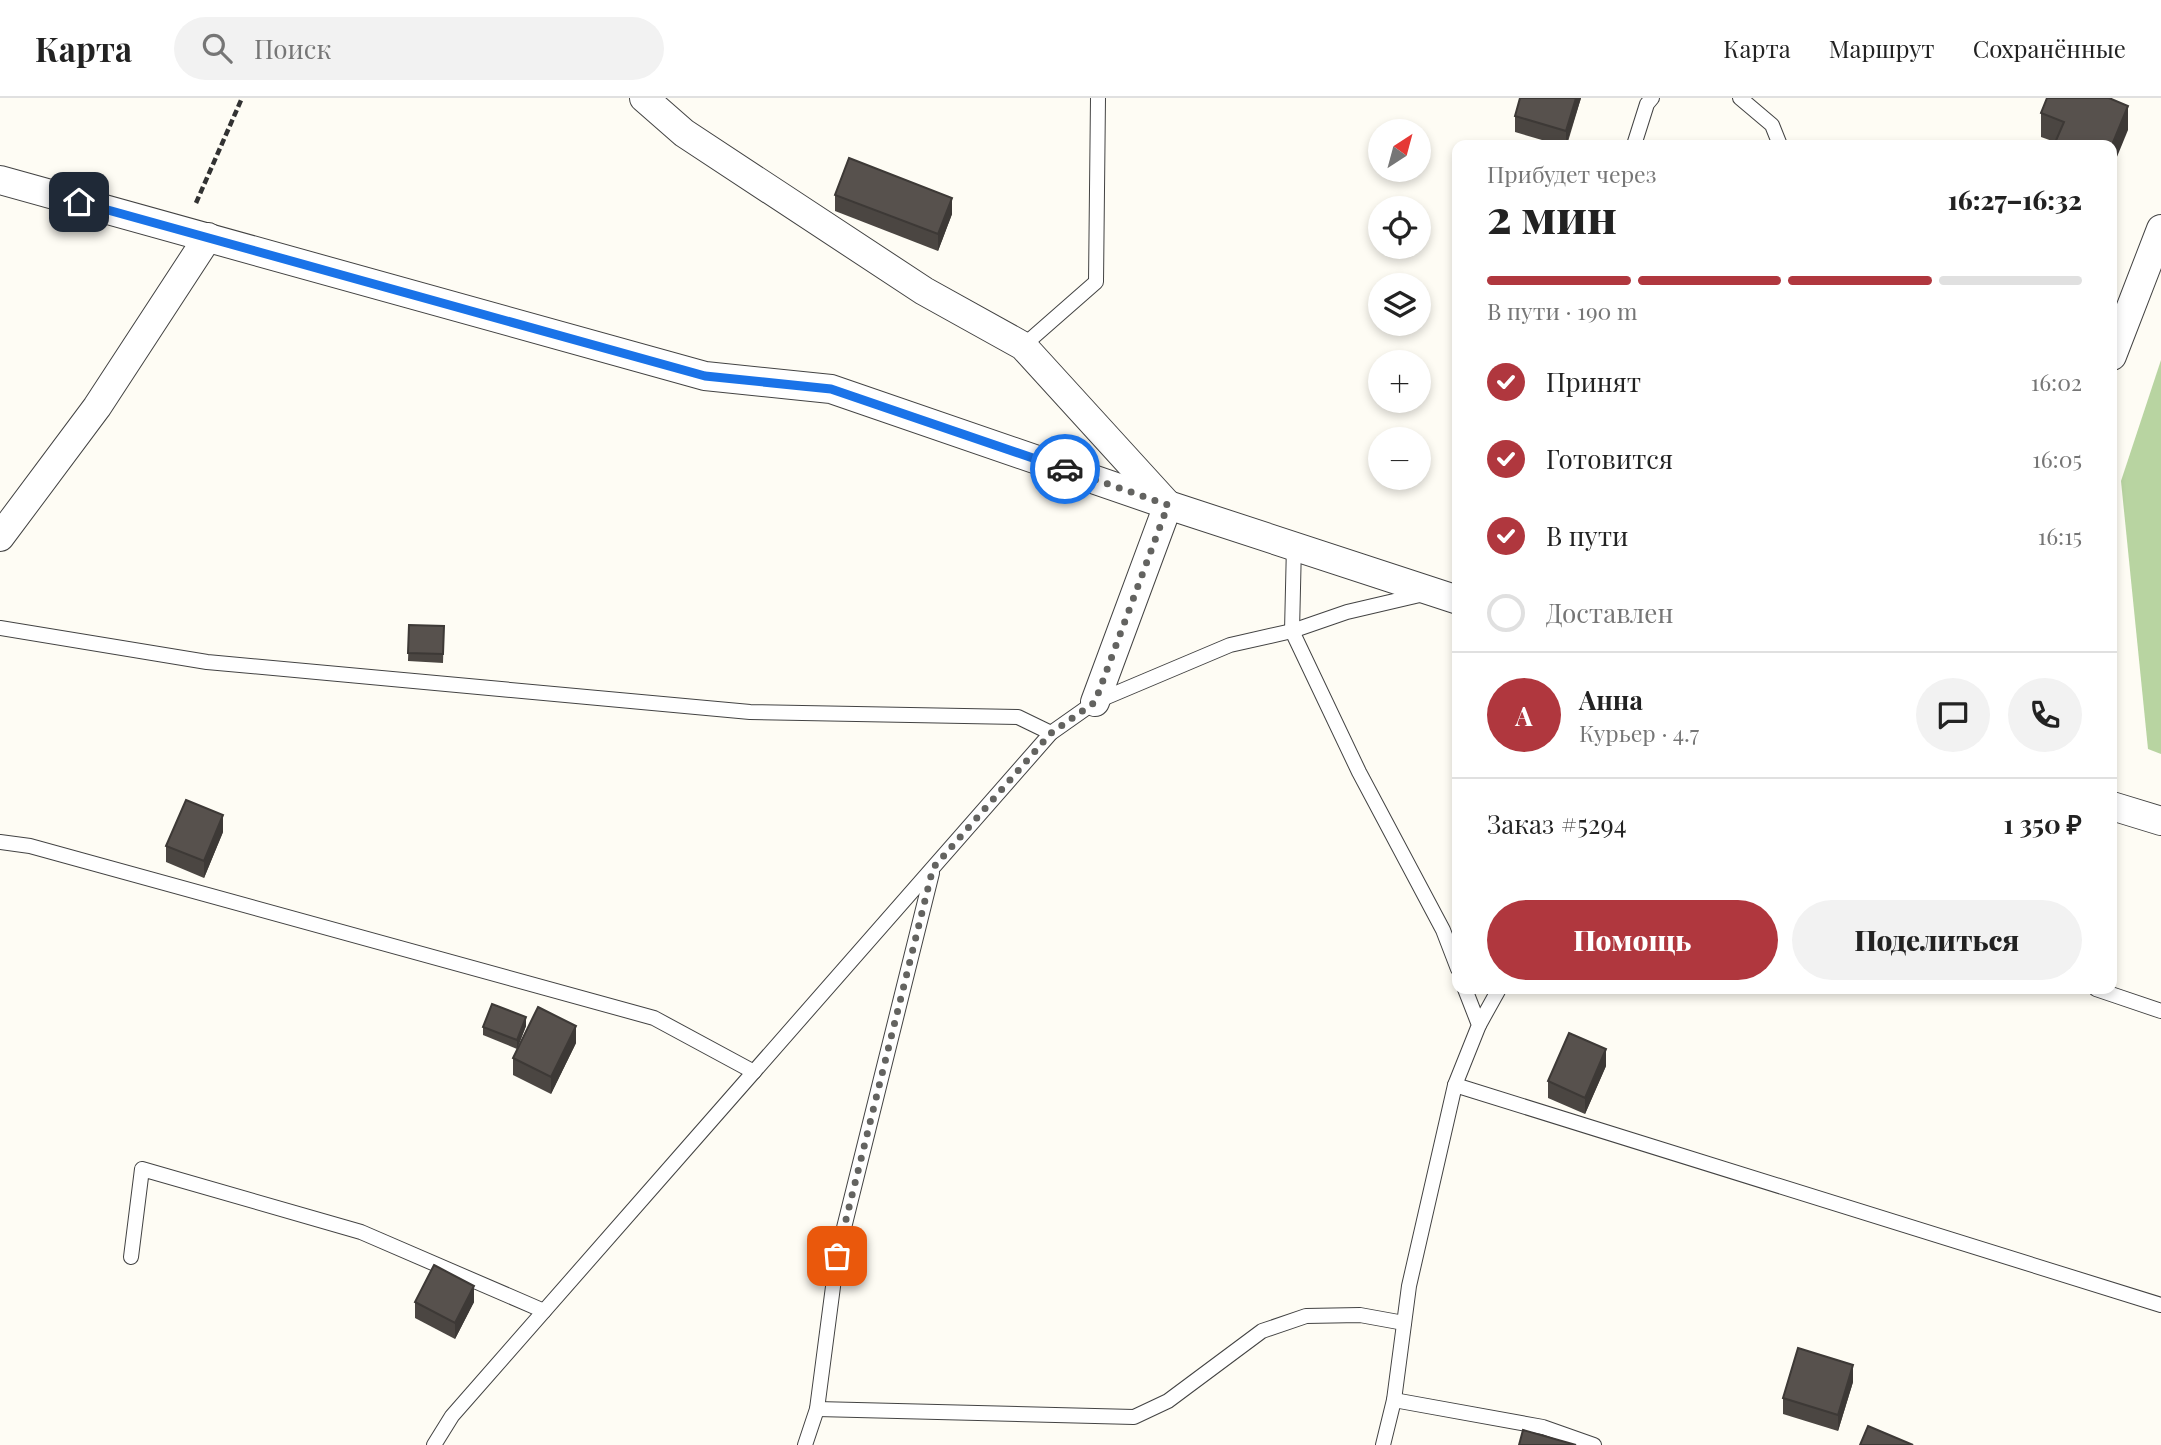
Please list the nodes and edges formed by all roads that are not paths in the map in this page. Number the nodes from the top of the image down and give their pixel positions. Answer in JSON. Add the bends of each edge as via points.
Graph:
{"nodes":[{"id":1,"x":644,"y":98,"type":"edge"},
{"id":2,"x":1098,"y":98,"type":"edge"},
{"id":3,"x":1652,"y":98,"type":"edge"},
{"id":4,"x":1740,"y":98,"type":"edge"},
{"id":5,"x":1636,"y":140,"type":"edge"},
{"id":6,"x":1778,"y":140,"type":"edge"},
{"id":7,"x":0,"y":180,"type":"edge"},
{"id":8,"x":2161,"y":229,"type":"edge"},
{"id":9,"x":196,"y":234,"type":"junction"},
{"id":10,"x":2117,"y":343,"type":"edge"},
{"id":11,"x":1023,"y":346,"type":"junction"},
{"id":12,"x":1168,"y":505,"type":"junction"},
{"id":13,"x":0,"y":537,"type":"edge"},
{"id":14,"x":1294,"y":545,"type":"junction"},
{"id":15,"x":1445,"y":596,"type":"edge"},
{"id":16,"x":0,"y":628,"type":"edge"},
{"id":17,"x":1292,"y":631,"type":"junction"},
{"id":18,"x":1095,"y":702,"type":"junction"},
{"id":19,"x":1051,"y":733,"type":"junction"},
{"id":20,"x":2117,"y":808,"type":"edge"},
{"id":21,"x":2161,"y":821,"type":"edge"},
{"id":22,"x":0,"y":842,"type":"edge"},
{"id":23,"x":933,"y":868,"type":"junction"},
{"id":24,"x":1452,"y":953,"type":"edge"},
{"id":25,"x":1467,"y":994,"type":"edge"},
{"id":26,"x":1496,"y":994,"type":"edge"},
{"id":27,"x":2111,"y":994,"type":"edge"},
{"id":28,"x":2161,"y":1011,"type":"edge"},
{"id":29,"x":1479,"y":1025,"type":"junction"},
{"id":30,"x":754,"y":1072,"type":"junction"},
{"id":31,"x":1455,"y":1086,"type":"junction"},
{"id":32,"x":131,"y":1257,"type":"dead end"},
{"id":33,"x":2161,"y":1305,"type":"edge"},
{"id":34,"x":544,"y":1311,"type":"junction"},
{"id":35,"x":1404,"y":1323,"type":"junction"},
{"id":36,"x":1394,"y":1400,"type":"junction"},
{"id":37,"x":817,"y":1409,"type":"junction"},
{"id":38,"x":434,"y":1445,"type":"edge"},
{"id":39,"x":805,"y":1445,"type":"edge"},
{"id":40,"x":1383,"y":1445,"type":"edge"},
{"id":41,"x":1594,"y":1445,"type":"edge"}],
"edges":[{"from":1,"to":11,"type":"street","via":[[684,133],[923,291]]},
{"from":2,"to":11,"type":"lane","via":[[1096,282]]},
{"from":3,"to":5,"type":"lane"},
{"from":4,"to":6,"type":"lane","via":[[1772,125]]},
{"from":7,"to":9,"type":"street"},
{"from":8,"to":10,"type":"street"},
{"from":9,"to":12,"type":"street","via":[[705,376],[831,389]]},
{"from":9,"to":13,"type":"street","via":[[97,407]]},
{"from":11,"to":12,"type":"street"},
{"from":12,"to":14,"type":"street"},
{"from":12,"to":18,"type":"street"},
{"from":14,"to":15,"type":"street"},
{"from":14,"to":17,"type":"lane"},
{"from":15,"to":17,"type":"lane","via":[[1347,612]]},
{"from":16,"to":19,"type":"lane","via":[[206,662],[750,712],[1018,717]]},
{"from":17,"to":18,"type":"lane","via":[[1230,645]]},
{"from":17,"to":24,"type":"lane"},
{"from":18,"to":19,"type":"lane"},
{"from":19,"to":23,"type":"lane"},
{"from":20,"to":21,"type":"street"},
{"from":22,"to":30,"type":"lane","via":[[30,846],[654,1018]]},
{"from":23,"to":30,"type":"lane"},
{"from":23,"to":37,"type":"lane","via":[[837,1256]]},
{"from":25,"to":29,"type":"lane"},
{"from":26,"to":29,"type":"lane"},
{"from":27,"to":28,"type":"lane"},
{"from":29,"to":31,"type":"lane"},
{"from":30,"to":34,"type":"lane"},
{"from":31,"to":33,"type":"lane"},
{"from":31,"to":35,"type":"lane"},
{"from":32,"to":34,"type":"lane","via":[[142,1169],[361,1233]]},
{"from":34,"to":38,"type":"lane","via":[[452,1416]]},
{"from":35,"to":36,"type":"lane"},
{"from":35,"to":37,"type":"lane","via":[[1360,1315],[1306,1316],[1262,1331],[1168,1401],[1134,1417]]},
{"from":36,"to":40,"type":"lane"},
{"from":36,"to":41,"type":"lane","via":[[1543,1427]]},
{"from":37,"to":39,"type":"lane"}]}
